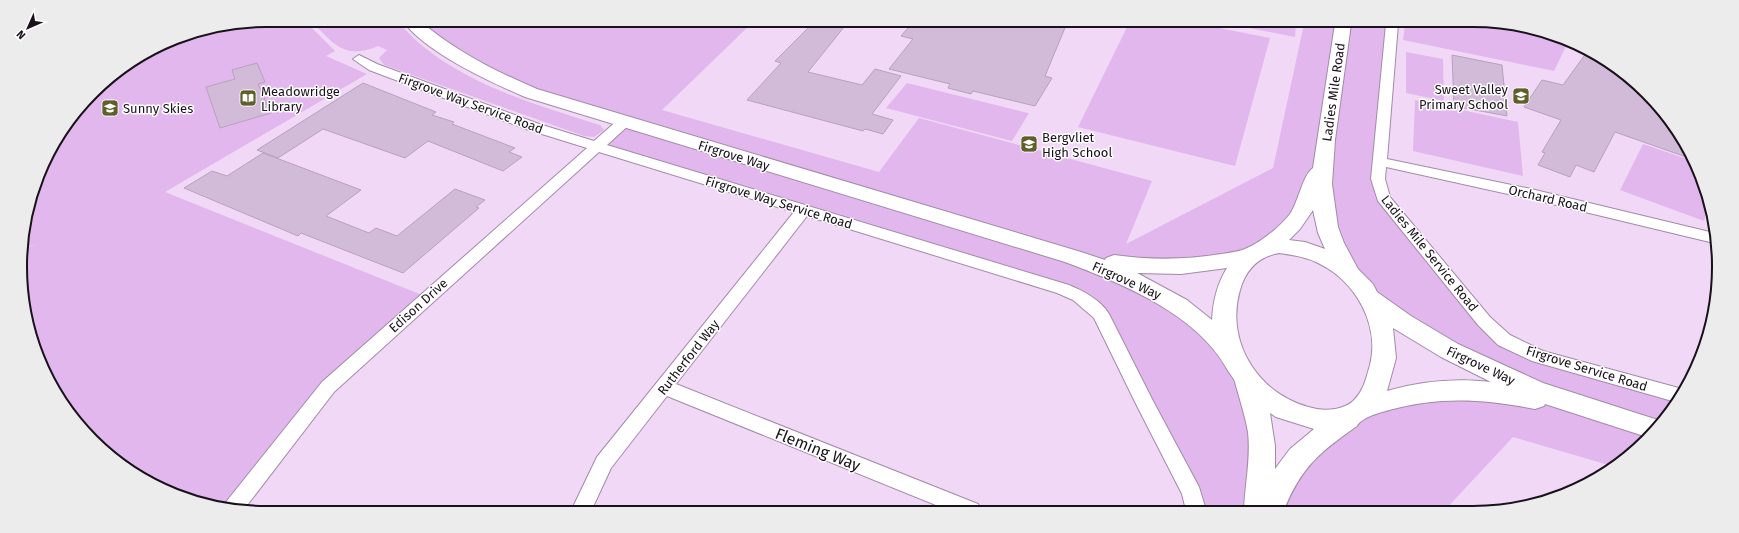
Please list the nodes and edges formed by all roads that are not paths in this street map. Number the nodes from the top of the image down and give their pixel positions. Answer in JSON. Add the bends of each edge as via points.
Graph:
{"nodes":[{"id":1,"x":418,"y":27,"type":"edge"},
{"id":2,"x":1343,"y":27,"type":"edge"},
{"id":3,"x":1392,"y":27,"type":"edge"},
{"id":4,"x":359,"y":59,"type":"dead end"},
{"id":5,"x":624,"y":122,"type":"junction"},
{"id":6,"x":596,"y":146,"type":"junction"},
{"id":7,"x":1323,"y":161,"type":"junction"},
{"id":8,"x":1381,"y":162,"type":"junction"},
{"id":9,"x":803,"y":210,"type":"junction"},
{"id":10,"x":1710,"y":237,"type":"edge"},
{"id":11,"x":1256,"y":252,"type":"junction"},
{"id":12,"x":1073,"y":257,"type":"junction"},
{"id":13,"x":1350,"y":272,"type":"junction"},
{"id":14,"x":1366,"y":292,"type":"junction"},
{"id":15,"x":1496,"y":333,"type":"joint"},
{"id":16,"x":1238,"y":366,"type":"junction"},
{"id":17,"x":665,"y":387,"type":"junction"},
{"id":18,"x":1675,"y":394,"type":"edge"},
{"id":19,"x":1360,"y":409,"type":"junction"},
{"id":20,"x":1609,"y":415,"type":"junction"},
{"id":21,"x":1650,"y":427,"type":"edge"},
{"id":22,"x":236,"y":504,"type":"edge"},
{"id":23,"x":583,"y":506,"type":"edge"},
{"id":24,"x":962,"y":506,"type":"edge"},
{"id":25,"x":1195,"y":506,"type":"edge"},
{"id":26,"x":1258,"y":506,"type":"edge"},
{"id":27,"x":1272,"y":506,"type":"edge"}],
"edges":[{"from":1,"to":5,"type":"street","name":"Firgrove Way","via":[[454,55],[488,75],[531,93]]},
{"from":2,"to":7,"type":"street","name":"Ladies Mile Road"},
{"from":3,"to":8,"type":"street","name":"Ladies Mile Service Road"},
{"from":4,"to":6,"type":"street","name":"Firgrove Way Service Road","via":[[373,67],[534,127]]},
{"from":5,"to":6,"type":"street","name":"Edison Drive"},
{"from":5,"to":12,"type":"street","name":"Firgrove Way"},
{"from":6,"to":9,"type":"street","name":"Firgrove Way Service Road"},
{"from":6,"to":22,"type":"street","name":"Edison Drive","via":[[328,387]]},
{"from":7,"to":11,"type":"street","name":"Ladies Mile Road","via":[[1299,218],[1286,232]]},
{"from":7,"to":13,"type":"street","name":"Ladies Mile Road","via":[[1327,229]]},
{"from":8,"to":10,"type":"street","name":"Orchard Road","via":[[1532,194]]},
{"from":8,"to":15,"type":"street","name":"Ladies Mile Service Road","via":[[1378,179],[1383,198]]},
{"from":9,"to":17,"type":"street","name":"Rutherford Way"},
{"from":9,"to":25,"type":"street","name":"Firgrove Way Service Road","via":[[1079,296],[1101,314],[1192,493]]},
{"from":11,"to":12,"type":"street","name":"Firgrove Way","via":[[1201,266],[1165,268]]},
{"from":11,"to":13,"type":"street","via":[[1292,247],[1306,249],[1326,257]]},
{"from":11,"to":16,"type":"street","via":[[1234,275],[1224,305],[1226,336]]},
{"from":12,"to":16,"type":"street","name":"Firgrove Way","via":[[1129,278],[1162,294],[1203,325]]},
{"from":13,"to":14,"type":"street"},
{"from":14,"to":19,"type":"street","via":[[1380,319],[1384,350],[1379,380],[1374,392]]},
{"from":14,"to":20,"type":"street","name":"Firgrove Way","via":[[1399,320],[1450,351],[1524,386]]},
{"from":15,"to":18,"type":"street","name":"Firgrove Service Road","via":[[1514,346],[1538,356]]},
{"from":16,"to":19,"type":"street","name":"Firgrove Way","via":[[1267,400],[1298,415],[1330,420]]},
{"from":16,"to":26,"type":"street","via":[[1258,414],[1262,438]]},
{"from":17,"to":23,"type":"street","name":"Rutherford Way","via":[[604,463]]},
{"from":17,"to":24,"type":"street","name":"Fleming Way"},
{"from":19,"to":20,"type":"street","name":"Firgrove Way","via":[[1422,392],[1467,390],[1518,396]]},
{"from":19,"to":27,"type":"street","via":[[1306,448],[1286,475]]},
{"from":20,"to":21,"type":"street","name":"Firgrove Way"}]}
